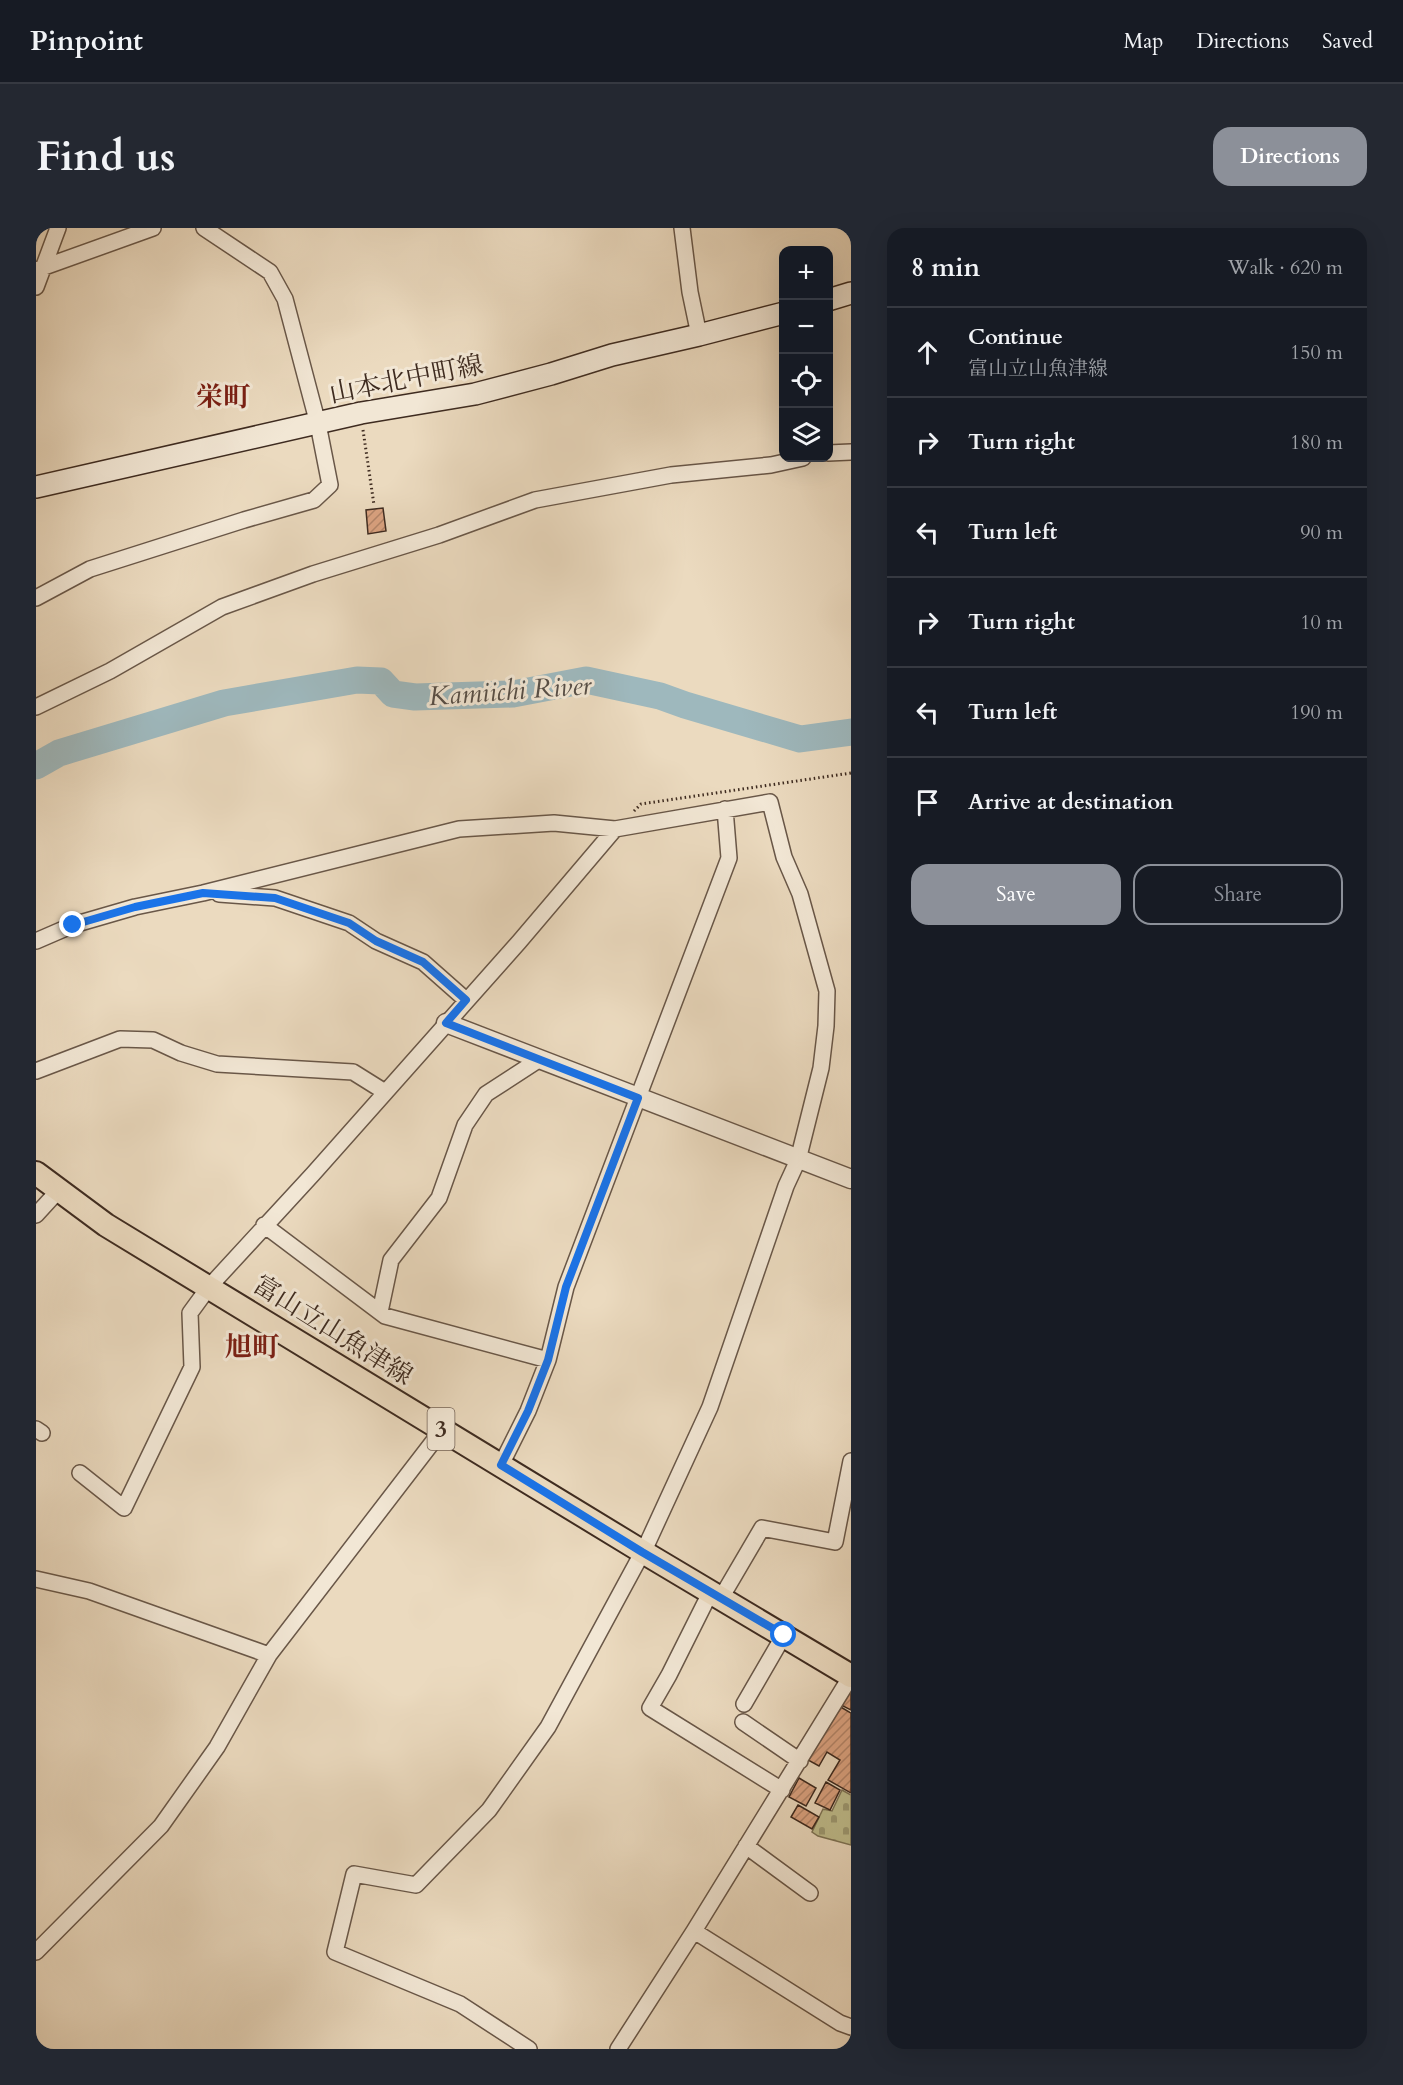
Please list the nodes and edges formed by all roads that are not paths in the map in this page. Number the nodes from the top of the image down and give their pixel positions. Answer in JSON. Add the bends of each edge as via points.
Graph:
{"nodes":[{"id":1,"x":58,"y":228,"type":"edge"},
{"id":2,"x":153,"y":228,"type":"edge"},
{"id":3,"x":204,"y":228,"type":"edge"},
{"id":4,"x":682,"y":228,"type":"edge"},
{"id":5,"x":39,"y":269,"type":"edge"},
{"id":6,"x":36,"y":286,"type":"edge"},
{"id":7,"x":851,"y":293,"type":"edge"},
{"id":8,"x":833,"y":298,"type":"edge"},
{"id":9,"x":779,"y":314,"type":"edge"},
{"id":10,"x":699,"y":335,"type":"junction"},
{"id":11,"x":318,"y":424,"type":"junction"},
{"id":12,"x":851,"y":452,"type":"edge"},
{"id":13,"x":833,"y":453,"type":"edge"},
{"id":14,"x":785,"y":462,"type":"edge"},
{"id":15,"x":36,"y":487,"type":"edge"},
{"id":16,"x":36,"y":598,"type":"edge"},
{"id":17,"x":36,"y":707,"type":"edge"},
{"id":18,"x":725,"y":809,"type":"junction"},
{"id":19,"x":615,"y":828,"type":"junction"},
{"id":20,"x":203,"y":893,"type":"junction"},
{"id":21,"x":36,"y":941,"type":"edge"},
{"id":22,"x":466,"y":1000,"type":"junction"},
{"id":23,"x":446,"y":1023,"type":"junction"},
{"id":24,"x":540,"y":1059,"type":"junction"},
{"id":25,"x":36,"y":1071,"type":"edge"},
{"id":26,"x":385,"y":1092,"type":"junction"},
{"id":27,"x":638,"y":1098,"type":"junction"},
{"id":28,"x":798,"y":1160,"type":"junction"},
{"id":29,"x":36,"y":1173,"type":"edge"},
{"id":30,"x":851,"y":1179,"type":"edge"},
{"id":31,"x":58,"y":1191,"type":"junction"},
{"id":32,"x":36,"y":1215,"type":"edge"},
{"id":33,"x":264,"y":1225,"type":"junction"},
{"id":34,"x":209,"y":1287,"type":"junction"},
{"id":35,"x":380,"y":1312,"type":"junction"},
{"id":36,"x":548,"y":1360,"type":"junction"},
{"id":37,"x":442,"y":1430,"type":"junction"},
{"id":38,"x":851,"y":1461,"type":"edge"},
{"id":39,"x":501,"y":1465,"type":"junction"},
{"id":40,"x":80,"y":1473,"type":"dead end"},
{"id":41,"x":642,"y":1552,"type":"junction"},
{"id":42,"x":36,"y":1579,"type":"edge"},
{"id":43,"x":716,"y":1594,"type":"junction"},
{"id":44,"x":784,"y":1635,"type":"junction"},
{"id":45,"x":269,"y":1655,"type":"junction"},
{"id":46,"x":851,"y":1676,"type":"edge"},
{"id":47,"x":744,"y":1704,"type":"dead end"},
{"id":48,"x":743,"y":1722,"type":"dead end"},
{"id":49,"x":800,"y":1761,"type":"junction"},
{"id":50,"x":782,"y":1790,"type":"junction"},
{"id":51,"x":746,"y":1846,"type":"junction"},
{"id":52,"x":810,"y":1893,"type":"dead end"},
{"id":53,"x":694,"y":1931,"type":"junction"},
{"id":54,"x":36,"y":1952,"type":"edge"},
{"id":55,"x":851,"y":2027,"type":"edge"},
{"id":56,"x":530,"y":2049,"type":"edge"},
{"id":57,"x":618,"y":2049,"type":"edge"}],
"edges":[{"from":1,"to":5,"type":"street"},
{"from":2,"to":5,"type":"street"},
{"from":3,"to":11,"type":"street","via":[[270,272],[285,299]]},
{"from":4,"to":10,"type":"street"},
{"from":5,"to":6,"type":"street"},
{"from":7,"to":8,"type":"main road"},
{"from":9,"to":10,"type":"main road","name":"山本北中町線"},
{"from":10,"to":11,"type":"main road","name":"山本北中町線","via":[[475,394]]},
{"from":11,"to":15,"type":"main road","name":"山本北中町線"},
{"from":11,"to":16,"type":"street","via":[[330,485],[315,500],[90,569]]},
{"from":12,"to":13,"type":"street"},
{"from":14,"to":17,"type":"street","via":[[671,476],[535,500],[222,607],[110,671]]},
{"from":18,"to":19,"type":"street"},
{"from":18,"to":27,"type":"street","via":[[729,858]]},
{"from":18,"to":28,"type":"street","via":[[770,802],[827,991],[821,1068]]},
{"from":19,"to":20,"type":"street","via":[[554,823],[459,829]]},
{"from":19,"to":22,"type":"street"},
{"from":20,"to":21,"type":"street","via":[[135,907]]},
{"from":20,"to":22,"type":"street","via":[[275,898],[349,923],[376,941],[423,962]]},
{"from":22,"to":23,"type":"street"},
{"from":23,"to":24,"type":"street"},
{"from":23,"to":26,"type":"street"},
{"from":24,"to":27,"type":"street"},
{"from":24,"to":35,"type":"street","via":[[486,1094],[465,1125],[439,1198],[391,1260]]},
{"from":25,"to":26,"type":"street","via":[[120,1039],[153,1040],[216,1064],[353,1072]]},
{"from":26,"to":33,"type":"street"},
{"from":27,"to":28,"type":"street"},
{"from":27,"to":36,"type":"street","via":[[566,1287]]},
{"from":28,"to":30,"type":"street"},
{"from":28,"to":41,"type":"street","via":[[710,1407]]},
{"from":29,"to":31,"type":"main road","name":"富山立山魚津線","number":"3"},
{"from":31,"to":32,"type":"street"},
{"from":31,"to":34,"type":"main road","name":"富山立山魚津線","number":"3"},
{"from":33,"to":34,"type":"street"},
{"from":33,"to":35,"type":"street"},
{"from":34,"to":37,"type":"main road","name":"富山立山魚津線","number":"3"},
{"from":34,"to":40,"type":"street","via":[[190,1312],[192,1367],[124,1508]]},
{"from":35,"to":36,"type":"street"},
{"from":36,"to":39,"type":"street"},
{"from":37,"to":39,"type":"main road","name":"富山立山魚津線","number":"3"},
{"from":37,"to":45,"type":"street"},
{"from":38,"to":43,"type":"street","via":[[835,1542],[762,1528]]},
{"from":39,"to":41,"type":"main road","name":"富山立山魚津線","number":"3"},
{"from":41,"to":43,"type":"main road","name":"富山立山魚津線","number":"3"},
{"from":41,"to":56,"type":"street","via":[[548,1727],[489,1810],[416,1885],[354,1874],[335,1952],[460,2004]]},
{"from":42,"to":45,"type":"street","via":[[88,1591]]},
{"from":43,"to":44,"type":"main road","name":"富山立山魚津線","number":"3"},
{"from":43,"to":50,"type":"street","via":[[650,1708]]},
{"from":44,"to":46,"type":"main road","name":"富山立山魚津線","number":"3"},
{"from":44,"to":47,"type":"street"},
{"from":45,"to":54,"type":"street","via":[[217,1747],[161,1826]]},
{"from":46,"to":49,"type":"street"},
{"from":48,"to":49,"type":"street"},
{"from":49,"to":50,"type":"street"},
{"from":50,"to":51,"type":"street"},
{"from":51,"to":52,"type":"street"},
{"from":51,"to":53,"type":"street"},
{"from":53,"to":55,"type":"street"},
{"from":53,"to":57,"type":"street"}]}
